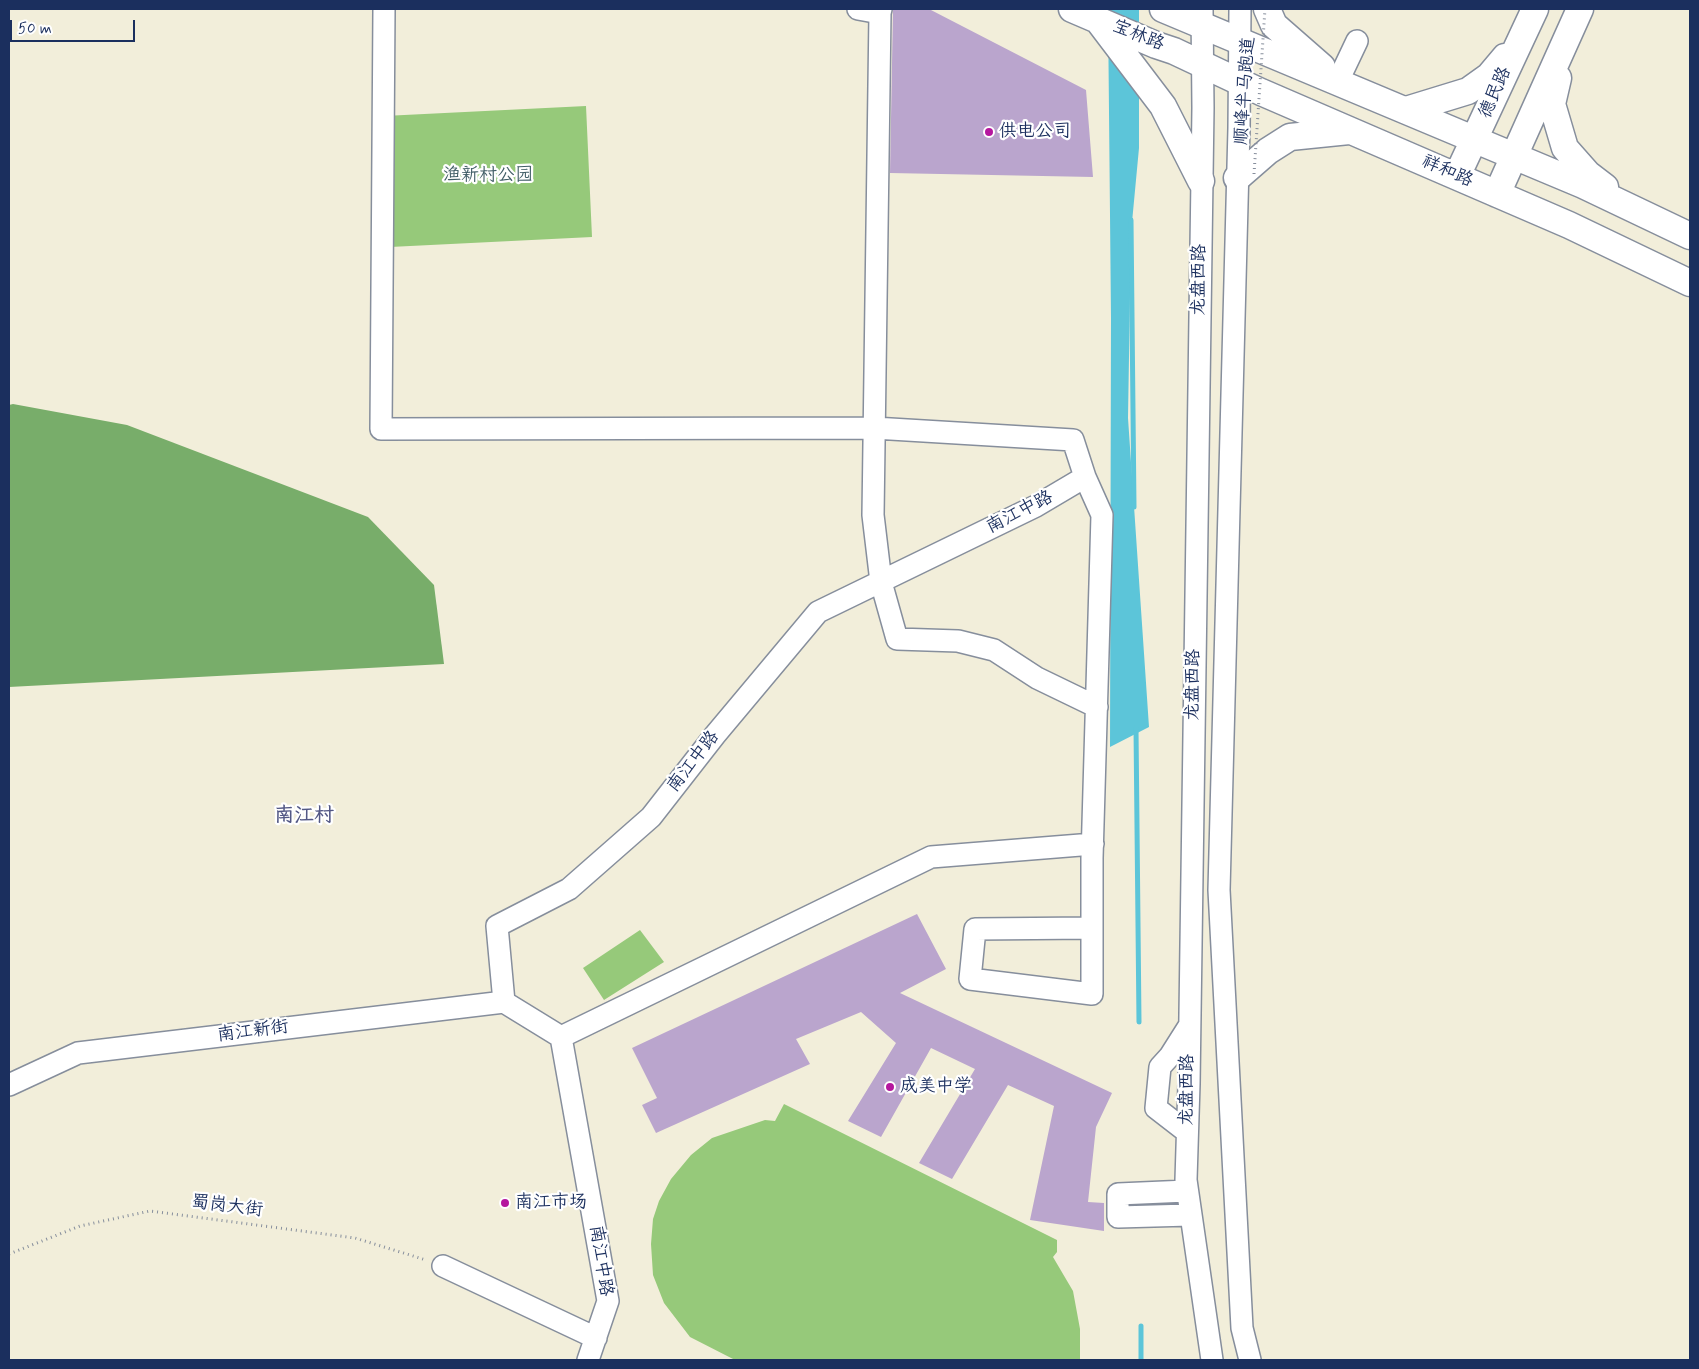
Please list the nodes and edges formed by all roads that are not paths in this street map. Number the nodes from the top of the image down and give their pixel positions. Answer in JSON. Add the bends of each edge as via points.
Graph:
{"nodes":[{"id":1,"x":384,"y":9,"type":"edge"},
{"id":2,"x":858,"y":9,"type":"edge"},
{"id":3,"x":1072,"y":9,"type":"edge"},
{"id":4,"x":1163,"y":9,"type":"edge"},
{"id":5,"x":1240,"y":9,"type":"edge"},
{"id":6,"x":1266,"y":9,"type":"edge"},
{"id":7,"x":1535,"y":9,"type":"edge"},
{"id":8,"x":1580,"y":9,"type":"edge"},
{"id":9,"x":881,"y":11,"type":"edge"},
{"id":10,"x":1202,"y":16,"type":"edge"},
{"id":11,"x":1098,"y":20,"type":"junction"},
{"id":12,"x":1522,"y":37,"type":"junction"},
{"id":13,"x":1239,"y":39,"type":"junction"},
{"id":14,"x":1357,"y":41,"type":"dead end"},
{"id":15,"x":1564,"y":45,"type":"junction"},
{"id":16,"x":1203,"y":66,"type":"junction"},
{"id":17,"x":1239,"y":81,"type":"junction"},
{"id":18,"x":1338,"y":81,"type":"junction"},
{"id":19,"x":1406,"y":110,"type":"junction"},
{"id":20,"x":1352,"y":130,"type":"junction"},
{"id":21,"x":1475,"y":139,"type":"junction"},
{"id":22,"x":1515,"y":156,"type":"junction"},
{"id":23,"x":1245,"y":176,"type":"junction"},
{"id":24,"x":1457,"y":176,"type":"junction"},
{"id":25,"x":1201,"y":181,"type":"junction"},
{"id":26,"x":1497,"y":194,"type":"junction"},
{"id":27,"x":1632,"y":208,"type":"junction"},
{"id":28,"x":1690,"y":236,"type":"edge"},
{"id":29,"x":1690,"y":283,"type":"edge"},
{"id":30,"x":874,"y":428,"type":"junction"},
{"id":31,"x":1085,"y":477,"type":"junction"},
{"id":32,"x":881,"y":582,"type":"junction"},
{"id":33,"x":1097,"y":707,"type":"junction"},
{"id":34,"x":1093,"y":844,"type":"junction"},
{"id":35,"x":1092,"y":928,"type":"junction"},
{"id":36,"x":504,"y":1002,"type":"junction"},
{"id":37,"x":1190,"y":1025,"type":"junction"},
{"id":38,"x":561,"y":1037,"type":"junction"},
{"id":39,"x":9,"y":1085,"type":"edge"},
{"id":40,"x":1187,"y":1132,"type":"junction"},
{"id":41,"x":1187,"y":1191,"type":"junction"},
{"id":42,"x":1190,"y":1215,"type":"junction"},
{"id":43,"x":443,"y":1266,"type":"road end"},
{"id":44,"x":596,"y":1338,"type":"junction"},
{"id":45,"x":588,"y":1360,"type":"edge"},
{"id":46,"x":1212,"y":1360,"type":"edge"},
{"id":47,"x":1250,"y":1360,"type":"edge"}],
"edges":[{"from":1,"to":30,"type":"street","via":[[381,429]]},
{"from":2,"to":9,"type":"street"},
{"from":3,"to":11,"type":"main road","name":"宝林路"},
{"from":4,"to":10,"type":"main road"},
{"from":5,"to":13,"type":"street","name":"龙盘西路"},
{"from":6,"to":18,"type":"main road","via":[[1274,25]]},
{"from":7,"to":12,"type":"main road","name":"德民路"},
{"from":8,"to":15,"type":"main road"},
{"from":9,"to":30,"type":"street"},
{"from":10,"to":13,"type":"main road"},
{"from":10,"to":16,"type":"street","name":"龙盘西路"},
{"from":11,"to":16,"type":"main road","name":"宝林路"},
{"from":11,"to":25,"type":"main road","via":[[1159,100]]},
{"from":12,"to":19,"type":"main road","via":[[1489,76],[1468,91]]},
{"from":12,"to":21,"type":"main road","name":"德民路"},
{"from":13,"to":17,"type":"street","name":"龙盘西路"},
{"from":13,"to":18,"type":"main road"},
{"from":14,"to":18,"type":"street"},
{"from":15,"to":22,"type":"main road"},
{"from":15,"to":27,"type":"main road","via":[[1552,104],[1565,148],[1588,174]]},
{"from":16,"to":17,"type":"main road","name":"祥和路"},
{"from":16,"to":25,"type":"street","name":"龙盘西路"},
{"from":17,"to":20,"type":"main road","name":"祥和路"},
{"from":17,"to":23,"type":"street","name":"龙盘西路"},
{"from":18,"to":19,"type":"main road"},
{"from":19,"to":21,"type":"main road"},
{"from":20,"to":23,"type":"main road","via":[[1290,137],[1268,151]]},
{"from":20,"to":24,"type":"main road","name":"祥和路"},
{"from":21,"to":22,"type":"main road"},
{"from":21,"to":24,"type":"main road","name":"德民路"},
{"from":22,"to":26,"type":"main road"},
{"from":22,"to":27,"type":"main road"},
{"from":23,"to":47,"type":"street","name":"龙盘西路","via":[[1219,890],[1242,1328]]},
{"from":24,"to":26,"type":"main road","name":"祥和路"},
{"from":25,"to":37,"type":"street","name":"龙盘西路"},
{"from":26,"to":29,"type":"main road","name":"祥和路"},
{"from":27,"to":28,"type":"main road"},
{"from":30,"to":31,"type":"street","via":[[1073,440]]},
{"from":30,"to":32,"type":"street","via":[[873,515]]},
{"from":31,"to":32,"type":"street","name":"南江中路","via":[[1036,506]]},
{"from":31,"to":33,"type":"street","via":[[1102,515]]},
{"from":32,"to":33,"type":"street","via":[[897,639],[958,641],[994,650],[1037,678]]},
{"from":32,"to":36,"type":"street","name":"南江中路","via":[[818,612],[715,735],[651,818],[569,890],[497,926]]},
{"from":33,"to":34,"type":"street"},
{"from":34,"to":35,"type":"street"},
{"from":34,"to":38,"type":"street","via":[[931,857]]},
{"from":35,"to":35,"type":"street","via":[[1092,994],[970,979],[975,929]]},
{"from":36,"to":38,"type":"street"},
{"from":36,"to":39,"type":"street","name":"南江新街","via":[[78,1053]]},
{"from":37,"to":40,"type":"street","name":"龙盘西路"},
{"from":37,"to":40,"type":"street","via":[[1160,1067],[1156,1108]]},
{"from":38,"to":44,"type":"street","name":"南江中路","via":[[608,1301]]},
{"from":40,"to":41,"type":"street","name":"龙盘西路"},
{"from":41,"to":42,"type":"street","name":"龙盘西路"},
{"from":41,"to":42,"type":"street","via":[[1118,1194],[1118,1217]]},
{"from":42,"to":46,"type":"street","name":"龙盘西路"},
{"from":43,"to":44,"type":"street"},
{"from":44,"to":45,"type":"street","name":"南江中路"}]}
